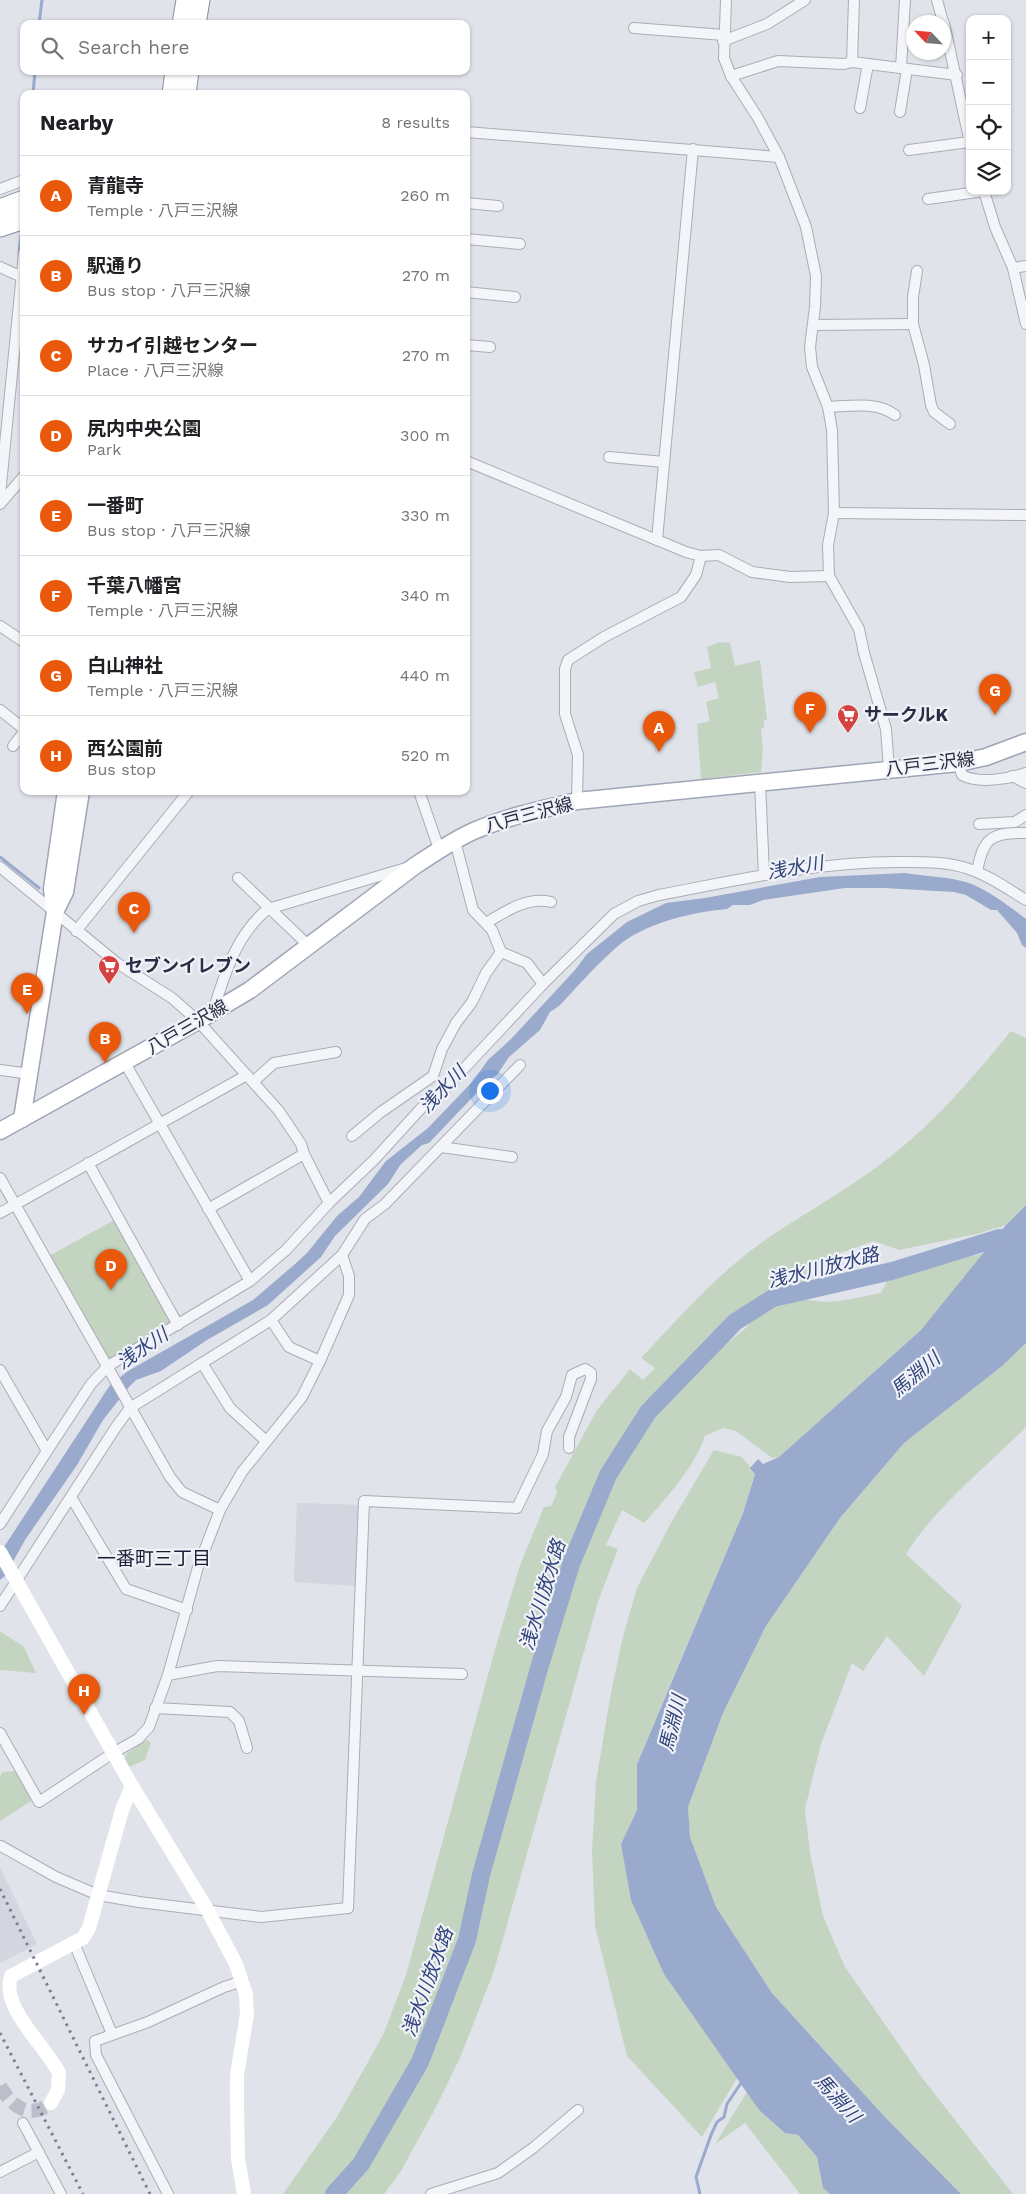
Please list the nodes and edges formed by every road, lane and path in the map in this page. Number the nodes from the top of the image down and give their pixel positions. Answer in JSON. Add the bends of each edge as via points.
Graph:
{"nodes":[{"id":1,"x":186,"y":0,"type":"edge"},
{"id":2,"x":200,"y":0,"type":"edge"},
{"id":3,"x":726,"y":0,"type":"edge"},
{"id":4,"x":805,"y":0,"type":"edge"},
{"id":5,"x":854,"y":0,"type":"edge"},
{"id":6,"x":905,"y":0,"type":"edge"},
{"id":7,"x":937,"y":0,"type":"edge"},
{"id":8,"x":941,"y":15,"type":"edge"},
{"id":9,"x":183,"y":20,"type":"edge"},
{"id":10,"x":197,"y":20,"type":"edge"},
{"id":11,"x":634,"y":28,"type":"dead end"},
{"id":12,"x":723,"y":38,"type":"junction"},
{"id":13,"x":951,"y":53,"type":"edge"},
{"id":14,"x":852,"y":62,"type":"junction"},
{"id":15,"x":868,"y":64,"type":"junction"},
{"id":16,"x":904,"y":69,"type":"junction"},
{"id":17,"x":174,"y":75,"type":"edge"},
{"id":18,"x":188,"y":75,"type":"edge"},
{"id":19,"x":957,"y":75,"type":"junction"},
{"id":20,"x":730,"y":76,"type":"junction"},
{"id":21,"x":173,"y":90,"type":"edge"},
{"id":22,"x":187,"y":90,"type":"edge"},
{"id":23,"x":860,"y":108,"type":"dead end"},
{"id":24,"x":900,"y":112,"type":"dead end"},
{"id":25,"x":966,"y":121,"type":"edge"},
{"id":26,"x":470,"y":132,"type":"edge"},
{"id":27,"x":966,"y":143,"type":"edge"},
{"id":28,"x":693,"y":149,"type":"junction"},
{"id":29,"x":909,"y":150,"type":"dead end"},
{"id":30,"x":779,"y":157,"type":"junction"},
{"id":31,"x":20,"y":182,"type":"edge"},
{"id":32,"x":0,"y":189,"type":"edge"},
{"id":33,"x":966,"y":194,"type":"edge"},
{"id":34,"x":985,"y":195,"type":"edge"},
{"id":35,"x":928,"y":200,"type":"dead end"},
{"id":36,"x":20,"y":202,"type":"edge"},
{"id":37,"x":470,"y":203,"type":"edge"},
{"id":38,"x":498,"y":206,"type":"dead end"},
{"id":39,"x":0,"y":209,"type":"edge"},
{"id":40,"x":20,"y":220,"type":"edge"},
{"id":41,"x":0,"y":227,"type":"edge"},
{"id":42,"x":470,"y":239,"type":"edge"},
{"id":43,"x":520,"y":244,"type":"dead end"},
{"id":44,"x":1026,"y":266,"type":"edge"},
{"id":45,"x":0,"y":267,"type":"edge"},
{"id":46,"x":1013,"y":268,"type":"junction"},
{"id":47,"x":917,"y":271,"type":"dead end"},
{"id":48,"x":20,"y":276,"type":"edge"},
{"id":49,"x":470,"y":292,"type":"edge"},
{"id":50,"x":515,"y":297,"type":"dead end"},
{"id":51,"x":20,"y":305,"type":"edge"},
{"id":52,"x":913,"y":324,"type":"junction"},
{"id":53,"x":1026,"y":324,"type":"edge"},
{"id":54,"x":813,"y":325,"type":"junction"},
{"id":55,"x":470,"y":344,"type":"edge"},
{"id":56,"x":490,"y":347,"type":"dead end"},
{"id":57,"x":828,"y":407,"type":"junction"},
{"id":58,"x":896,"y":415,"type":"dead end"},
{"id":59,"x":950,"y":424,"type":"dead end"},
{"id":60,"x":609,"y":457,"type":"dead end"},
{"id":61,"x":664,"y":462,"type":"junction"},
{"id":62,"x":470,"y":463,"type":"edge"},
{"id":63,"x":20,"y":481,"type":"edge"},
{"id":64,"x":0,"y":495,"type":"edge"},
{"id":65,"x":0,"y":504,"type":"edge"},
{"id":66,"x":834,"y":513,"type":"junction"},
{"id":67,"x":1026,"y":515,"type":"edge"},
{"id":68,"x":657,"y":540,"type":"junction"},
{"id":69,"x":701,"y":556,"type":"junction"},
{"id":70,"x":829,"y":576,"type":"junction"},
{"id":71,"x":0,"y":626,"type":"edge"},
{"id":72,"x":20,"y":639,"type":"edge"},
{"id":73,"x":0,"y":710,"type":"edge"},
{"id":74,"x":20,"y":728,"type":"edge"},
{"id":75,"x":20,"y":736,"type":"edge"},
{"id":76,"x":1026,"y":742,"type":"edge"},
{"id":77,"x":13,"y":746,"type":"dead end"},
{"id":78,"x":958,"y":763,"type":"junction"},
{"id":79,"x":888,"y":769,"type":"junction"},
{"id":80,"x":1026,"y":772,"type":"edge"},
{"id":81,"x":1012,"y":776,"type":"junction"},
{"id":82,"x":760,"y":783,"type":"junction"},
{"id":83,"x":1026,"y":783,"type":"edge"},
{"id":84,"x":65,"y":795,"type":"edge"},
{"id":85,"x":80,"y":795,"type":"edge"},
{"id":86,"x":186,"y":795,"type":"edge"},
{"id":87,"x":420,"y":795,"type":"edge"},
{"id":88,"x":577,"y":801,"type":"junction"},
{"id":89,"x":1026,"y":815,"type":"edge"},
{"id":90,"x":979,"y":824,"type":"dead end"},
{"id":91,"x":1026,"y":833,"type":"edge"},
{"id":92,"x":455,"y":841,"type":"junction"},
{"id":93,"x":439,"y":849,"type":"junction"},
{"id":94,"x":416,"y":865,"type":"junction"},
{"id":95,"x":0,"y":867,"type":"edge"},
{"id":96,"x":977,"y":872,"type":"junction"},
{"id":97,"x":764,"y":875,"type":"junction"},
{"id":98,"x":238,"y":878,"type":"dead end"},
{"id":99,"x":1026,"y":900,"type":"edge"},
{"id":100,"x":551,"y":902,"type":"dead end"},
{"id":101,"x":268,"y":909,"type":"junction"},
{"id":102,"x":55,"y":912,"type":"junction"},
{"id":103,"x":486,"y":923,"type":"junction"},
{"id":104,"x":76,"y":930,"type":"junction"},
{"id":105,"x":308,"y":945,"type":"junction"},
{"id":106,"x":500,"y":952,"type":"junction"},
{"id":107,"x":543,"y":984,"type":"junction"},
{"id":108,"x":213,"y":1012,"type":"junction"},
{"id":109,"x":198,"y":1021,"type":"junction"},
{"id":110,"x":336,"y":1052,"type":"dead end"},
{"id":111,"x":125,"y":1063,"type":"junction"},
{"id":112,"x":520,"y":1065,"type":"dead end"},
{"id":113,"x":0,"y":1070,"type":"edge"},
{"id":114,"x":31,"y":1074,"type":"junction"},
{"id":115,"x":250,"y":1079,"type":"junction"},
{"id":116,"x":22,"y":1119,"type":"junction"},
{"id":117,"x":159,"y":1125,"type":"junction"},
{"id":118,"x":0,"y":1131,"type":"edge"},
{"id":119,"x":352,"y":1136,"type":"dead end"},
{"id":120,"x":441,"y":1147,"type":"junction"},
{"id":121,"x":304,"y":1154,"type":"junction"},
{"id":122,"x":512,"y":1157,"type":"dead end"},
{"id":123,"x":88,"y":1164,"type":"junction"},
{"id":124,"x":0,"y":1178,"type":"edge"},
{"id":125,"x":15,"y":1204,"type":"junction"},
{"id":126,"x":329,"y":1204,"type":"junction"},
{"id":127,"x":208,"y":1209,"type":"junction"},
{"id":128,"x":0,"y":1213,"type":"edge"},
{"id":129,"x":342,"y":1254,"type":"junction"},
{"id":130,"x":250,"y":1281,"type":"junction"},
{"id":131,"x":271,"y":1320,"type":"junction"},
{"id":132,"x":178,"y":1324,"type":"junction"},
{"id":133,"x":320,"y":1362,"type":"junction"},
{"id":134,"x":202,"y":1363,"type":"junction"},
{"id":135,"x":108,"y":1366,"type":"junction"},
{"id":136,"x":0,"y":1370,"type":"edge"},
{"id":137,"x":129,"y":1406,"type":"junction"},
{"id":138,"x":266,"y":1441,"type":"junction"},
{"id":139,"x":569,"y":1448,"type":"dead end"},
{"id":140,"x":47,"y":1451,"type":"junction"},
{"id":141,"x":71,"y":1498,"type":"junction"},
{"id":142,"x":220,"y":1510,"type":"junction"},
{"id":143,"x":0,"y":1524,"type":"edge"},
{"id":144,"x":0,"y":1552,"type":"edge"},
{"id":145,"x":15,"y":1578,"type":"junction"},
{"id":146,"x":0,"y":1606,"type":"edge"},
{"id":147,"x":187,"y":1610,"type":"junction"},
{"id":148,"x":356,"y":1669,"type":"junction"},
{"id":149,"x":462,"y":1674,"type":"dead end"},
{"id":150,"x":168,"y":1675,"type":"junction"},
{"id":151,"x":155,"y":1708,"type":"junction"},
{"id":152,"x":0,"y":1733,"type":"edge"},
{"id":153,"x":247,"y":1748,"type":"dead end"},
{"id":154,"x":113,"y":1753,"type":"junction"},
{"id":155,"x":132,"y":1786,"type":"junction"},
{"id":156,"x":1,"y":1846,"type":"edge"},
{"id":157,"x":98,"y":1895,"type":"junction"},
{"id":158,"x":208,"y":1911,"type":"junction"},
{"id":159,"x":74,"y":1943,"type":"junction"},
{"id":160,"x":242,"y":1981,"type":"junction"},
{"id":161,"x":112,"y":2034,"type":"junction"},
{"id":162,"x":51,"y":2103,"type":"dead end"},
{"id":163,"x":578,"y":2110,"type":"dead end"},
{"id":164,"x":23,"y":2123,"type":"dead end"},
{"id":165,"x":39,"y":2152,"type":"junction"},
{"id":166,"x":0,"y":2172,"type":"edge"},
{"id":167,"x":61,"y":2194,"type":"edge"},
{"id":168,"x":168,"y":2194,"type":"edge"},
{"id":169,"x":244,"y":2194,"type":"edge"},
{"id":170,"x":431,"y":2194,"type":"edge"}],
"edges":[{"from":1,"to":9,"type":"highway"},
{"from":2,"to":10,"type":"highway"},
{"from":3,"to":12,"type":"street"},
{"from":4,"to":12,"type":"street","via":[[767,24]]},
{"from":5,"to":14,"type":"street"},
{"from":6,"to":16,"type":"street"},
{"from":7,"to":8,"type":"street"},
{"from":11,"to":12,"type":"street"},
{"from":12,"to":20,"type":"street","via":[[724,58]]},
{"from":13,"to":19,"type":"street"},
{"from":14,"to":15,"type":"street"},
{"from":14,"to":20,"type":"street","via":[[778,61]]},
{"from":15,"to":16,"type":"street"},
{"from":15,"to":23,"type":"street"},
{"from":16,"to":19,"type":"street"},
{"from":16,"to":24,"type":"street"},
{"from":17,"to":21,"type":"highway"},
{"from":18,"to":22,"type":"highway"},
{"from":19,"to":25,"type":"street"},
{"from":20,"to":30,"type":"street"},
{"from":26,"to":28,"type":"street"},
{"from":27,"to":29,"type":"street"},
{"from":28,"to":30,"type":"street"},
{"from":28,"to":61,"type":"street"},
{"from":30,"to":54,"type":"street","via":[[806,228],[816,276]]},
{"from":31,"to":32,"type":"street"},
{"from":33,"to":35,"type":"street"},
{"from":34,"to":46,"type":"street"},
{"from":36,"to":39,"type":"highway"},
{"from":37,"to":38,"type":"street"},
{"from":40,"to":41,"type":"highway"},
{"from":42,"to":43,"type":"street"},
{"from":44,"to":46,"type":"street"},
{"from":45,"to":48,"type":"street"},
{"from":46,"to":53,"type":"street"},
{"from":47,"to":52,"type":"street"},
{"from":49,"to":50,"type":"street"},
{"from":51,"to":64,"type":"street"},
{"from":52,"to":54,"type":"street"},
{"from":52,"to":59,"type":"street","via":[[931,405],[934,412]]},
{"from":54,"to":57,"type":"street","via":[[812,367]]},
{"from":55,"to":56,"type":"street"},
{"from":57,"to":58,"type":"street","via":[[870,406]]},
{"from":57,"to":66,"type":"street","via":[[832,430]]},
{"from":60,"to":61,"type":"street"},
{"from":61,"to":68,"type":"street"},
{"from":62,"to":68,"type":"street"},
{"from":63,"to":65,"type":"street"},
{"from":66,"to":67,"type":"street"},
{"from":66,"to":70,"type":"street","via":[[828,545]]},
{"from":68,"to":69,"type":"street"},
{"from":69,"to":70,"type":"street","via":[[720,555],[752,572],[790,577]]},
{"from":69,"to":88,"type":"street","via":[[696,575],[681,597],[604,637],[568,660],[565,714],[578,755]]},
{"from":70,"to":79,"type":"street","via":[[859,629],[886,729]]},
{"from":71,"to":72,"type":"street"},
{"from":73,"to":74,"type":"street"},
{"from":75,"to":77,"type":"street"},
{"from":76,"to":78,"type":"main road","name":"八戸三沢線","via":[[986,757]]},
{"from":78,"to":79,"type":"main road","name":"八戸三沢線"},
{"from":78,"to":81,"type":"street","via":[[962,774],[974,780]]},
{"from":79,"to":82,"type":"main road","name":"八戸三沢線"},
{"from":80,"to":81,"type":"street"},
{"from":81,"to":83,"type":"street"},
{"from":82,"to":88,"type":"main road","name":"八戸三沢線"},
{"from":82,"to":97,"type":"street"},
{"from":84,"to":102,"type":"main road","via":[[52,889]]},
{"from":85,"to":102,"type":"main road","via":[[65,892]]},
{"from":86,"to":104,"type":"street"},
{"from":87,"to":93,"type":"street"},
{"from":88,"to":92,"type":"main road","name":"八戸三沢線","via":[[523,813]]},
{"from":89,"to":90,"type":"street","via":[[1015,822]]},
{"from":91,"to":96,"type":"street","via":[[999,834],[990,838],[980,853]]},
{"from":92,"to":93,"type":"main road","name":"八戸三沢線"},
{"from":92,"to":103,"type":"street","via":[[473,910]]},
{"from":93,"to":94,"type":"main road","name":"八戸三沢線"},
{"from":94,"to":101,"type":"street"},
{"from":94,"to":105,"type":"main road","name":"八戸三沢線"},
{"from":95,"to":102,"type":"street"},
{"from":96,"to":97,"type":"street","via":[[955,865],[871,862],[814,866]]},
{"from":96,"to":99,"type":"street"},
{"from":97,"to":107,"type":"street","via":[[638,900],[614,914]]},
{"from":98,"to":101,"type":"street"},
{"from":100,"to":103,"type":"street","via":[[536,900],[516,906]]},
{"from":101,"to":105,"type":"street"},
{"from":101,"to":108,"type":"street","via":[[254,920],[242,938]]},
{"from":102,"to":104,"type":"street"},
{"from":102,"to":114,"type":"main road"},
{"from":103,"to":106,"type":"street"},
{"from":104,"to":109,"type":"street","via":[[117,963],[172,998]]},
{"from":105,"to":108,"type":"main road","name":"八戸三沢線","via":[[250,990]]},
{"from":106,"to":107,"type":"street","via":[[527,963]]},
{"from":106,"to":119,"type":"street","via":[[472,1002],[456,1022],[433,1076]]},
{"from":107,"to":126,"type":"street","via":[[444,1090],[425,1104]]},
{"from":108,"to":109,"type":"main road","name":"八戸三沢線"},
{"from":109,"to":111,"type":"main road","name":"八戸三沢線"},
{"from":109,"to":115,"type":"street"},
{"from":110,"to":115,"type":"street","via":[[274,1062]]},
{"from":111,"to":116,"type":"main road","name":"八戸三沢線"},
{"from":111,"to":117,"type":"street"},
{"from":112,"to":120,"type":"street"},
{"from":113,"to":114,"type":"street"},
{"from":114,"to":116,"type":"main road"},
{"from":115,"to":117,"type":"street"},
{"from":115,"to":121,"type":"street","via":[[279,1111]]},
{"from":116,"to":118,"type":"main road","name":"八戸三沢線"},
{"from":117,"to":123,"type":"street"},
{"from":117,"to":127,"type":"street"},
{"from":120,"to":122,"type":"street"},
{"from":120,"to":129,"type":"street","via":[[385,1204],[365,1219]]},
{"from":121,"to":126,"type":"street"},
{"from":121,"to":127,"type":"street"},
{"from":123,"to":125,"type":"street"},
{"from":123,"to":132,"type":"street"},
{"from":124,"to":125,"type":"street"},
{"from":125,"to":128,"type":"street"},
{"from":125,"to":135,"type":"street"},
{"from":126,"to":130,"type":"street","via":[[286,1250]]},
{"from":127,"to":130,"type":"street"},
{"from":129,"to":131,"type":"street"},
{"from":129,"to":133,"type":"street","via":[[350,1276],[349,1295]]},
{"from":130,"to":132,"type":"street"},
{"from":131,"to":133,"type":"street","via":[[289,1346]]},
{"from":131,"to":134,"type":"street"},
{"from":132,"to":135,"type":"street"},
{"from":133,"to":138,"type":"street","via":[[302,1396]]},
{"from":134,"to":137,"type":"street"},
{"from":134,"to":138,"type":"street","via":[[230,1408]]},
{"from":135,"to":137,"type":"street"},
{"from":135,"to":140,"type":"street","via":[[92,1384]]},
{"from":136,"to":140,"type":"street"},
{"from":137,"to":141,"type":"street"},
{"from":137,"to":142,"type":"street","via":[[182,1492]]},
{"from":138,"to":142,"type":"street","via":[[242,1472]]},
{"from":139,"to":148,"type":"street","via":[[569,1437],[591,1379],[585,1369],[572,1375],[566,1397],[547,1431],[542,1454],[517,1508],[364,1501]]},
{"from":140,"to":143,"type":"street"},
{"from":141,"to":145,"type":"street"},
{"from":141,"to":147,"type":"street","via":[[126,1589]]},
{"from":142,"to":147,"type":"street","via":[[198,1567]]},
{"from":144,"to":145,"type":"street"},
{"from":145,"to":146,"type":"street"},
{"from":145,"to":154,"type":"street"},
{"from":147,"to":150,"type":"street"},
{"from":148,"to":149,"type":"street"},
{"from":148,"to":150,"type":"street","via":[[217,1666]]},
{"from":148,"to":158,"type":"street","via":[[348,1908],[261,1917]]},
{"from":150,"to":151,"type":"street"},
{"from":151,"to":153,"type":"street","via":[[230,1712],[240,1721]]},
{"from":151,"to":154,"type":"street","via":[[149,1727],[138,1739]]},
{"from":152,"to":154,"type":"street","via":[[39,1802]]},
{"from":154,"to":155,"type":"street"},
{"from":155,"to":157,"type":"street"},
{"from":155,"to":158,"type":"street"},
{"from":156,"to":157,"type":"street","via":[[56,1877]]},
{"from":157,"to":158,"type":"street"},
{"from":157,"to":159,"type":"street","via":[[90,1928],[83,1938]]},
{"from":158,"to":160,"type":"street","via":[[230,1949]]},
{"from":159,"to":161,"type":"street"},
{"from":159,"to":162,"type":"street","via":[[11,1976],[5,1984],[9,2009],[59,2072],[58,2090]]},
{"from":160,"to":161,"type":"street"},
{"from":160,"to":169,"type":"street","via":[[247,2014],[237,2075],[237,2103],[238,2160]]},
{"from":161,"to":168,"type":"street","via":[[95,2041],[96,2055]]},
{"from":163,"to":170,"type":"street","via":[[498,2173]]},
{"from":164,"to":165,"type":"street"},
{"from":165,"to":166,"type":"street"},
{"from":165,"to":167,"type":"street"}]}
